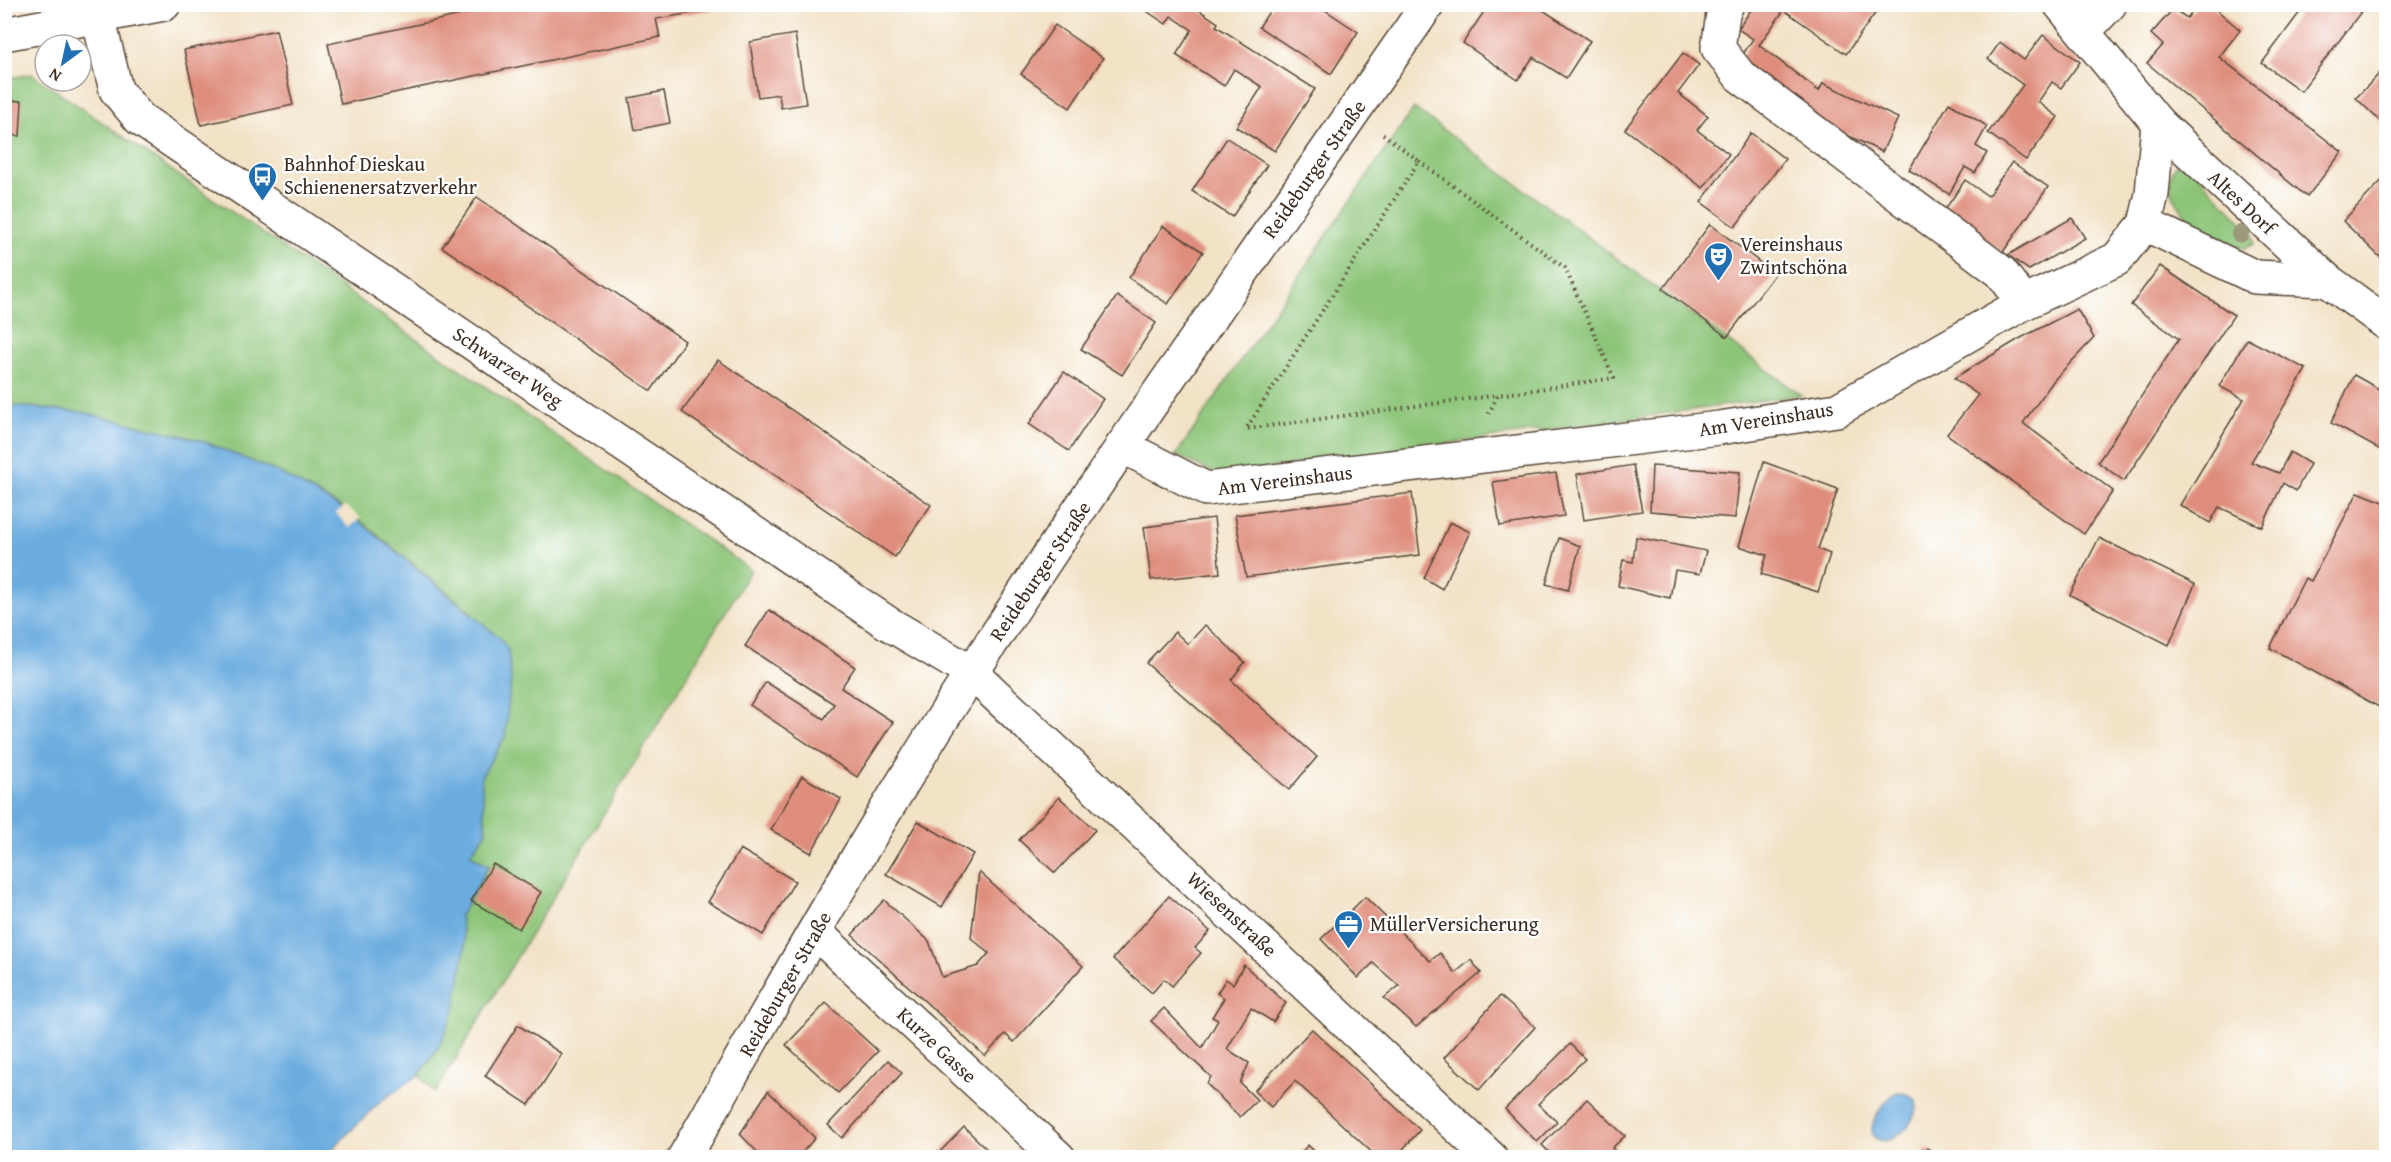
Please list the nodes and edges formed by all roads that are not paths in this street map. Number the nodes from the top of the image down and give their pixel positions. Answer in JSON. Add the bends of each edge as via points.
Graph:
{"nodes":[{"id":1,"x":164,"y":4,"type":"edge"},
{"id":2,"x":1428,"y":4,"type":"edge"},
{"id":3,"x":1728,"y":4,"type":"edge"},
{"id":4,"x":2060,"y":4,"type":"edge"},
{"id":5,"x":2110,"y":4,"type":"edge"},
{"id":6,"x":98,"y":17,"type":"junction"},
{"id":7,"x":2085,"y":31,"type":"junction"},
{"id":8,"x":4,"y":34,"type":"edge"},
{"id":9,"x":2158,"y":123,"type":"junction"},
{"id":10,"x":2145,"y":224,"type":"junction"},
{"id":11,"x":2327,"y":280,"type":"junction"},
{"id":12,"x":2024,"y":303,"type":"junction"},
{"id":13,"x":2386,"y":323,"type":"edge"},
{"id":14,"x":1122,"y":446,"type":"junction"},
{"id":15,"x":972,"y":673,"type":"junction"},
{"id":16,"x":815,"y":932,"type":"junction"},
{"id":17,"x":684,"y":1158,"type":"edge"},
{"id":18,"x":1059,"y":1158,"type":"edge"},
{"id":19,"x":1491,"y":1158,"type":"edge"}],
"edges":[{"from":1,"to":6,"type":"street"},
{"from":2,"to":14,"type":"street","name":"Reideburger Straße"},
{"from":3,"to":12,"type":"street","via":[[1718,48],[1740,76],[2001,272]]},
{"from":4,"to":7,"type":"street","name":"Altes Dorf"},
{"from":5,"to":7,"type":"street"},
{"from":6,"to":8,"type":"street"},
{"from":6,"to":15,"type":"street","name":"Schwarzer Weg","via":[[116,90],[140,119],[886,622]]},
{"from":7,"to":9,"type":"street","name":"Altes Dorf"},
{"from":9,"to":10,"type":"street","via":[[2152,194]]},
{"from":9,"to":11,"type":"street","name":"Altes Dorf"},
{"from":10,"to":11,"type":"street","via":[[2255,277]]},
{"from":10,"to":12,"type":"street","via":[[2117,259]]},
{"from":11,"to":13,"type":"street","name":"Altes Dorf"},
{"from":12,"to":14,"type":"street","name":"Am Vereinshaus","via":[[1837,410],[1206,489]]},
{"from":14,"to":15,"type":"street","name":"Reideburger Straße"},
{"from":15,"to":16,"type":"street","name":"Reideburger Straße"},
{"from":15,"to":19,"type":"street","name":"Wiesenstraße"},
{"from":16,"to":17,"type":"street","name":"Reideburger Straße"},
{"from":16,"to":18,"type":"street","name":"Kurze Gasse"}]}
